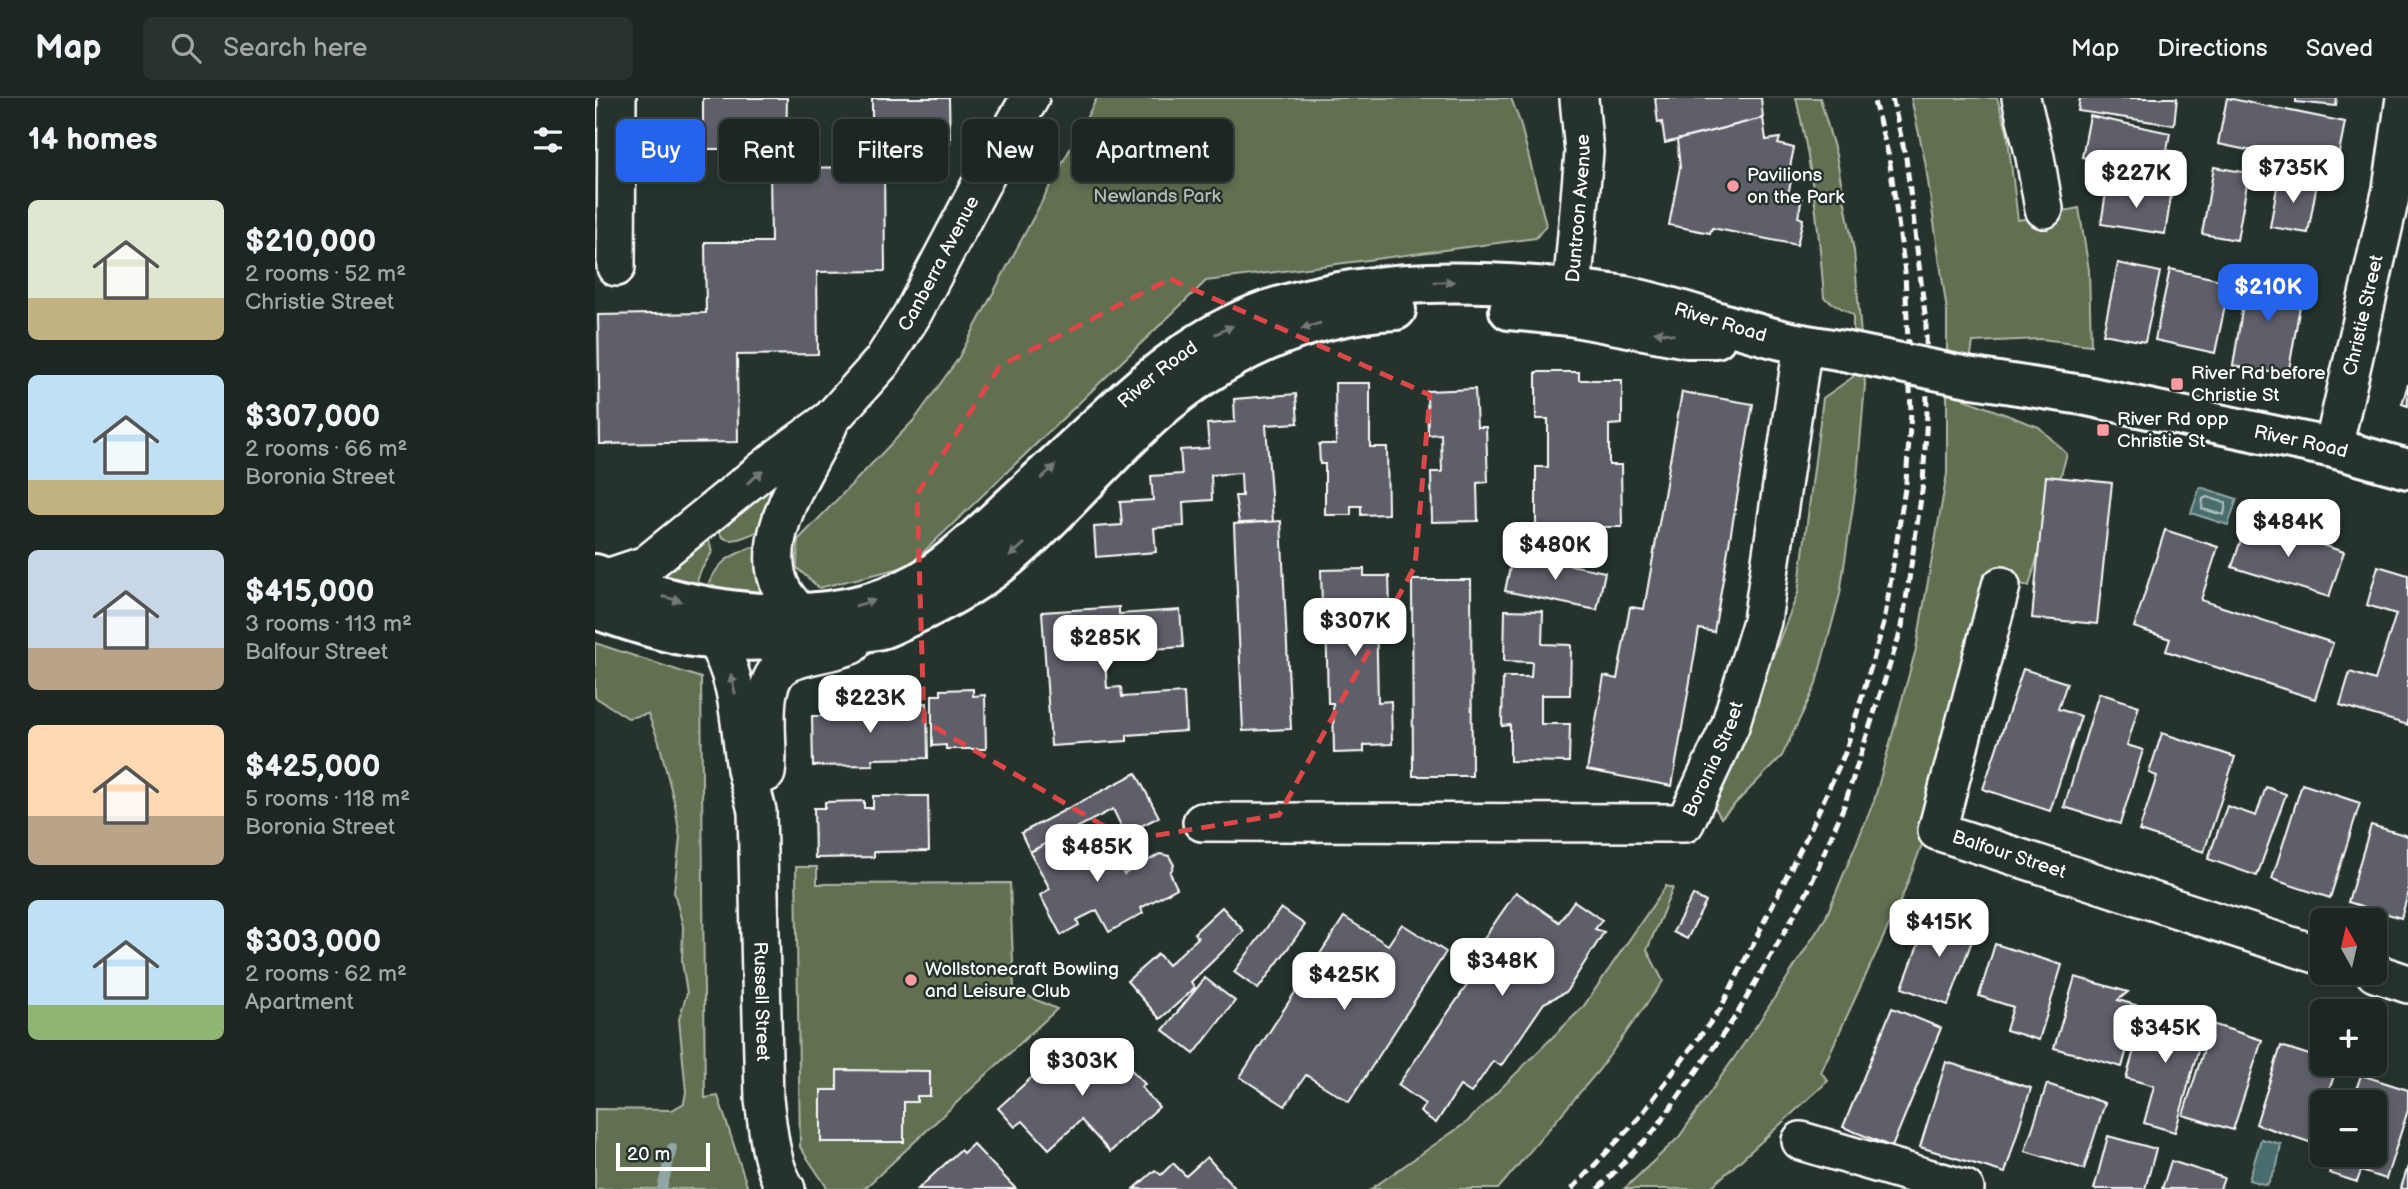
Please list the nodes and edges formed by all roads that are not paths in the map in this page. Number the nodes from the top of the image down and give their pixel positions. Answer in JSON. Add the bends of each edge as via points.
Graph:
{"nodes":[{"id":1,"x":617,"y":98,"type":"edge"},
{"id":2,"x":1030,"y":98,"type":"edge"},
{"id":3,"x":1579,"y":98,"type":"edge"},
{"id":4,"x":2021,"y":98,"type":"edge"},
{"id":5,"x":2405,"y":98,"type":"edge"},
{"id":6,"x":2400,"y":186,"type":"edge"},
{"id":7,"x":2043,"y":209,"type":"dead end"},
{"id":8,"x":617,"y":267,"type":"dead end"},
{"id":9,"x":1572,"y":303,"type":"junction"},
{"id":10,"x":1792,"y":342,"type":"junction"},
{"id":11,"x":831,"y":419,"type":"junction"},
{"id":12,"x":2333,"y":448,"type":"junction"},
{"id":13,"x":2408,"y":469,"type":"edge"},
{"id":14,"x":2001,"y":586,"type":"dead end"},
{"id":15,"x":599,"y":587,"type":"edge"},
{"id":16,"x":798,"y":612,"type":"junction"},
{"id":17,"x":882,"y":629,"type":"junction"},
{"id":18,"x":713,"y":639,"type":"junction"},
{"id":19,"x":757,"y":811,"type":"junction"},
{"id":20,"x":1202,"y":822,"type":"dead end"},
{"id":21,"x":2310,"y":952,"type":"edge"},
{"id":22,"x":2387,"y":977,"type":"edge"},
{"id":23,"x":2408,"y":984,"type":"edge"},
{"id":24,"x":1801,"y":1141,"type":"dead end"},
{"id":25,"x":786,"y":1189,"type":"edge"},
{"id":26,"x":1965,"y":1189,"type":"edge"}],
"edges":[{"from":1,"to":8,"type":"street"},
{"from":2,"to":11,"type":"street","name":"Canberra Avenue","via":[[912,315],[882,362]]},
{"from":3,"to":9,"type":"street","name":"Duntroon Avenue","via":[[1584,152]]},
{"from":4,"to":7,"type":"street"},
{"from":5,"to":6,"type":"street","name":"Christie Street"},
{"from":6,"to":12,"type":"street","name":"Christie Street"},
{"from":9,"to":10,"type":"main road","name":"River Road","via":[[1641,300]]},
{"from":16,"to":9,"type":"main road","name":"River Road","one_way":true,"via":[[847,609],[898,593],[932,573],[975,540],[1176,356],[1272,308],[1327,293],[1450,282]]},
{"from":9,"to":17,"type":"main road","name":"River Road","one_way":true,"via":[[1377,311],[1282,335],[1232,358],[1154,414],[1017,550],[937,604]]},
{"from":10,"to":12,"type":"main road","name":"River Road","bridge":true,"via":[[2082,395]]},
{"from":10,"to":20,"type":"street","name":"Boronia Street","via":[[1762,621],[1730,726],[1685,823]]},
{"from":15,"to":11,"type":"street","name":"Canberra Avenue","one_way":true,"via":[[646,565]]},
{"from":11,"to":16,"type":"street","name":"Canberra Avenue","via":[[784,512],[776,539],[775,565],[782,589]]},
{"from":12,"to":13,"type":"main road","name":"River Road"},
{"from":14,"to":21,"type":"street","name":"Balfour Street","via":[[1937,831]]},
{"from":15,"to":16,"type":"main road","name":"River Road","one_way":true,"via":[[747,612]]},
{"from":15,"to":18,"type":"main road","name":"River Road","via":[[649,628]]},
{"from":17,"to":18,"type":"main road","name":"River Road","via":[[800,638]]},
{"from":17,"to":19,"type":"street","name":"Russell Street","via":[[848,646],[785,664],[777,671],[768,693],[767,769]]},
{"from":19,"to":18,"type":"street","name":"Russell Street","one_way":true,"via":[[729,666]]},
{"from":19,"to":25,"type":"street","name":"Russell Street","via":[[764,1099]]},
{"from":22,"to":23,"type":"street"},
{"from":24,"to":26,"type":"street"}]}
